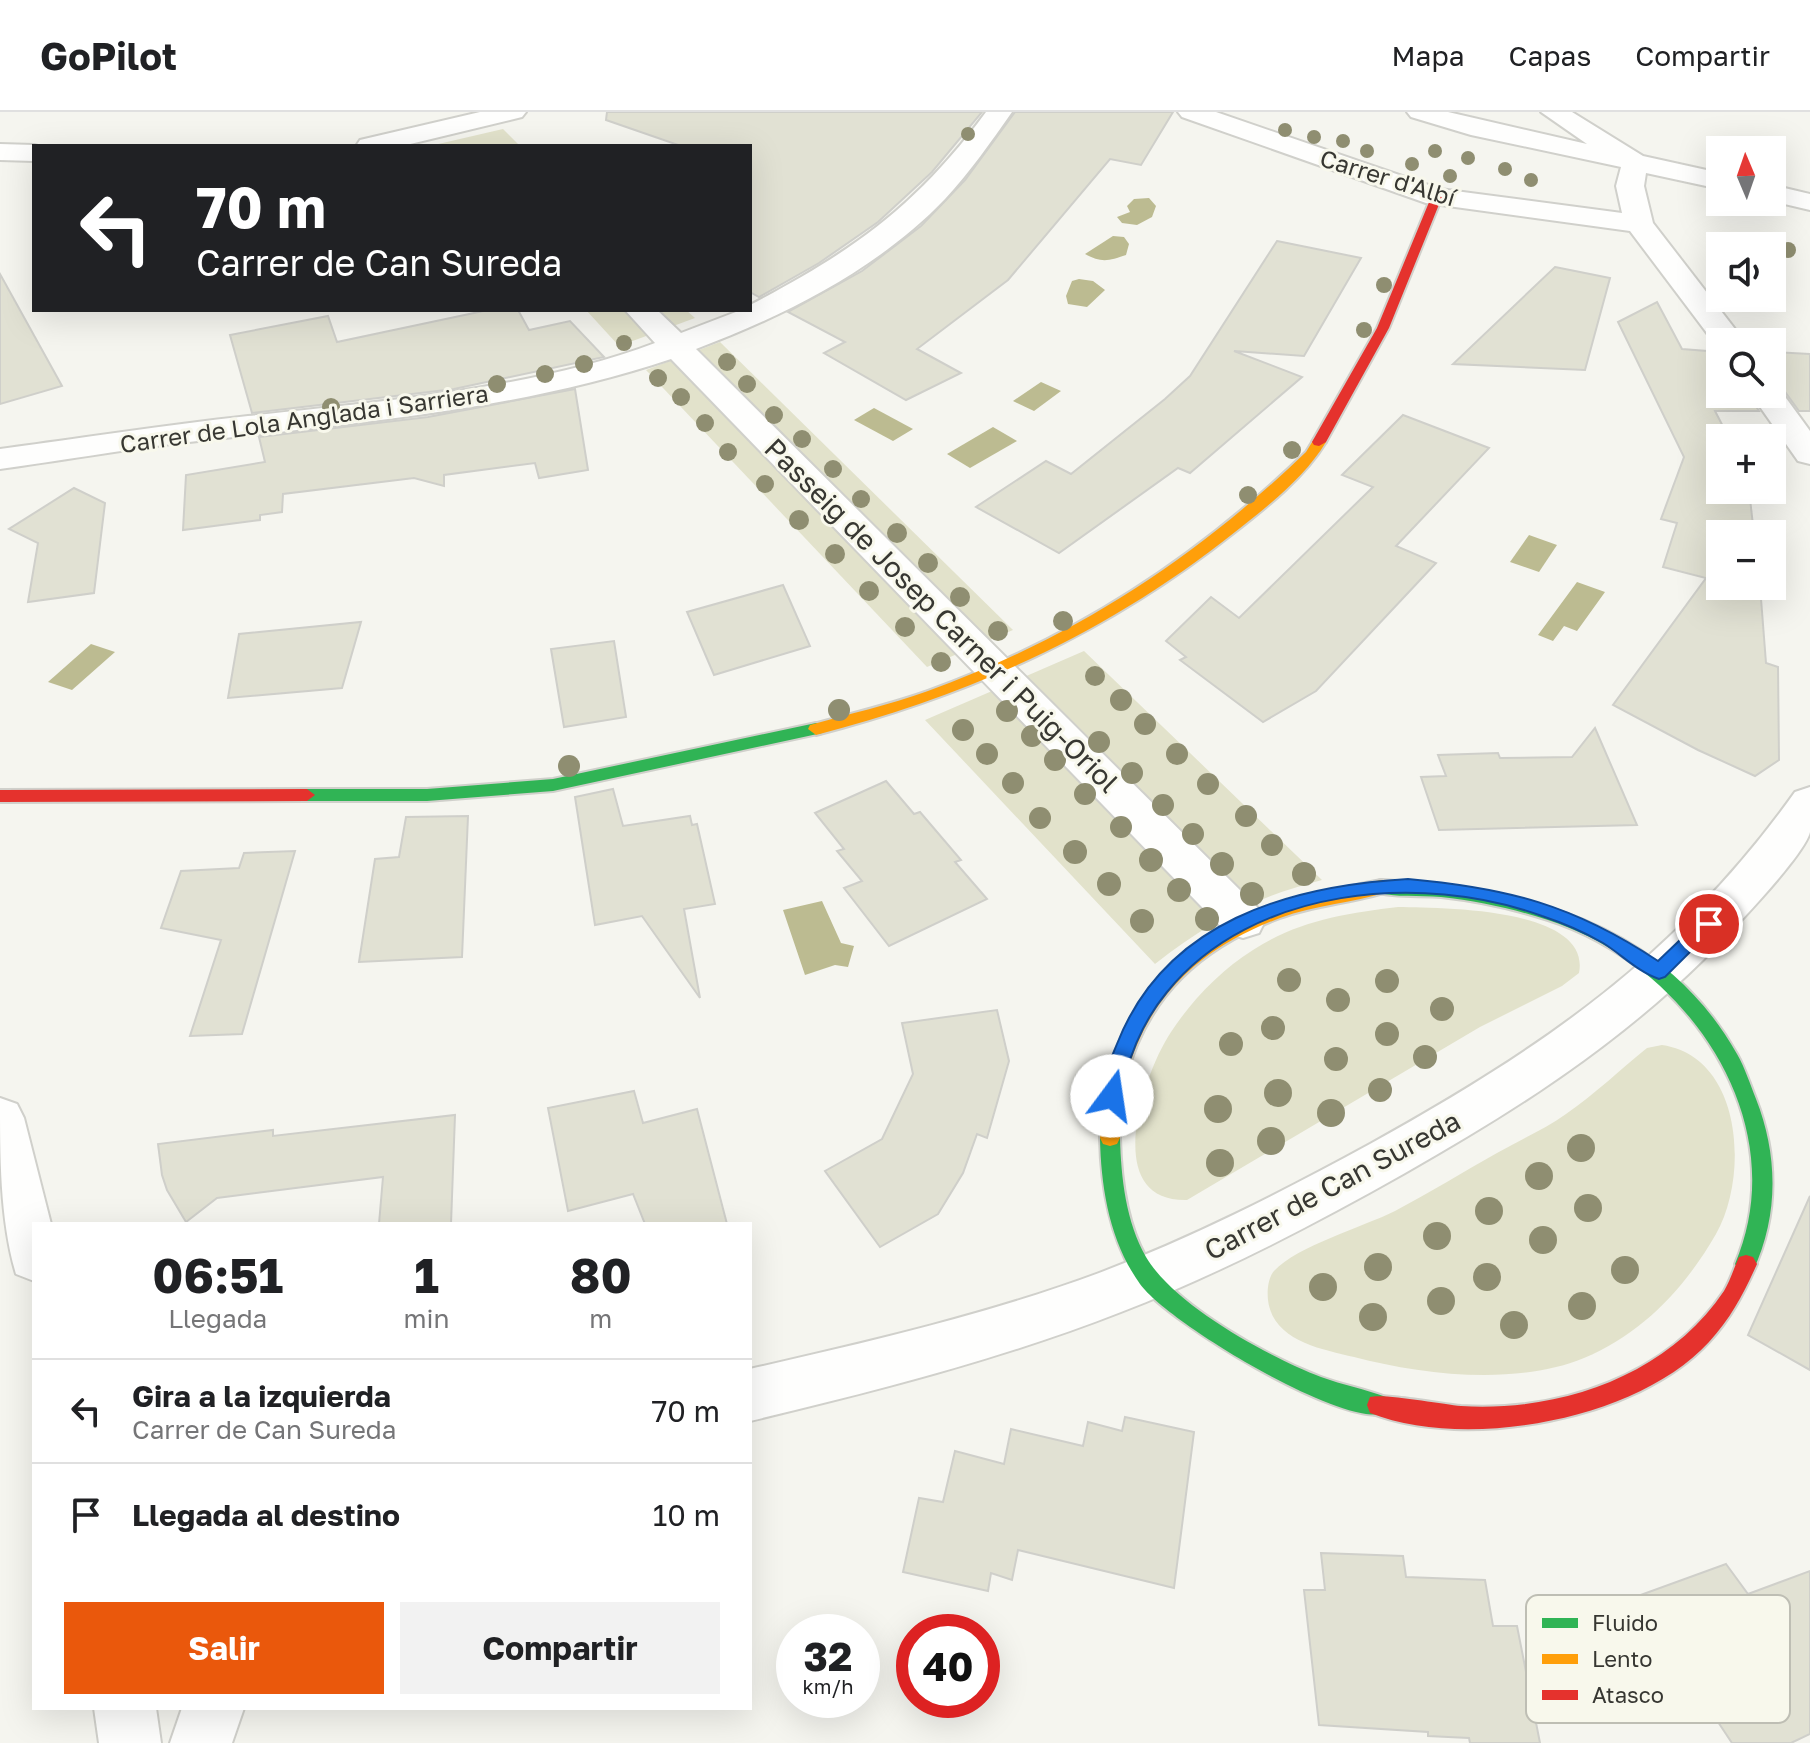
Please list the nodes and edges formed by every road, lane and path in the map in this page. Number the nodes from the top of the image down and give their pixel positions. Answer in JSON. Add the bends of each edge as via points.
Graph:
{"nodes":[{"id":1,"x":513,"y":112,"type":"edge"},
{"id":2,"x":999,"y":112,"type":"edge"},
{"id":3,"x":1191,"y":112,"type":"edge"},
{"id":4,"x":1420,"y":112,"type":"edge"},
{"id":5,"x":1554,"y":112,"type":"edge"},
{"id":6,"x":458,"y":127,"type":"junction"},
{"id":7,"x":378,"y":144,"type":"edge"},
{"id":8,"x":475,"y":144,"type":"edge"},
{"id":9,"x":0,"y":152,"type":"edge"},
{"id":10,"x":32,"y":153,"type":"edge"},
{"id":11,"x":1635,"y":163,"type":"junction"},
{"id":12,"x":1579,"y":172,"type":"junction"},
{"id":13,"x":1706,"y":178,"type":"edge"},
{"id":14,"x":1786,"y":196,"type":"edge"},
{"id":15,"x":1436,"y":197,"type":"junction"},
{"id":16,"x":1810,"y":202,"type":"edge"},
{"id":17,"x":1525,"y":209,"type":"junction"},
{"id":18,"x":1639,"y":224,"type":"junction"},
{"id":19,"x":642,"y":312,"type":"edge"},
{"id":20,"x":1719,"y":328,"type":"edge"},
{"id":21,"x":675,"y":346,"type":"junction"},
{"id":22,"x":1777,"y":408,"type":"edge"},
{"id":23,"x":1810,"y":454,"type":"edge"},
{"id":24,"x":0,"y":459,"type":"edge"},
{"id":25,"x":998,"y":671,"type":"junction"},
{"id":26,"x":0,"y":796,"type":"edge"},
{"id":27,"x":1810,"y":802,"type":"edge"},
{"id":28,"x":1243,"y":921,"type":"junction"},
{"id":29,"x":1659,"y":972,"type":"junction"},
{"id":30,"x":0,"y":1118,"type":"edge"},
{"id":31,"x":32,"y":1250,"type":"edge"},
{"id":32,"x":1148,"y":1277,"type":"junction"},
{"id":33,"x":752,"y":1395,"type":"edge"},
{"id":34,"x":125,"y":1710,"type":"edge"},
{"id":35,"x":212,"y":1710,"type":"edge"},
{"id":36,"x":130,"y":1743,"type":"edge"},
{"id":37,"x":201,"y":1743,"type":"edge"}],
"edges":[{"from":1,"to":6,"type":"street"},
{"from":2,"to":21,"type":"street","name":"Carrer de Lola Anglada i Sarriera","via":[[946,181],[852,260],[725,329]]},
{"from":3,"to":15,"type":"street","name":"Carrer d'Albí"},
{"from":4,"to":12,"type":"street"},
{"from":5,"to":11,"type":"street"},
{"from":6,"to":7,"type":"street"},
{"from":6,"to":8,"type":"street"},
{"from":9,"to":10,"type":"street"},
{"from":11,"to":12,"type":"street"},
{"from":11,"to":13,"type":"street"},
{"from":11,"to":18,"type":"street","via":[[1630,186]]},
{"from":12,"to":17,"type":"street","via":[[1573,200]]},
{"from":14,"to":16,"type":"street"},
{"from":15,"to":17,"type":"street","name":"Carrer d'Albí"},
{"from":15,"to":25,"type":"street","via":[[1383,328],[1312,454],[1245,517],[1155,583]]},
{"from":17,"to":18,"type":"street","name":"Carrer d'Albí"},
{"from":18,"to":20,"type":"street"},
{"from":19,"to":21,"type":"street","name":"Passeig de Josep Carner i Puig-Oriol"},
{"from":21,"to":24,"type":"street","name":"Carrer de Lola Anglada i Sarriera","via":[[485,395]]},
{"from":21,"to":25,"type":"street","name":"Passeig de Josep Carner i Puig-Oriol"},
{"from":22,"to":23,"type":"street"},
{"from":25,"to":26,"type":"street","via":[[854,720],[553,785],[411,795]]},
{"from":25,"to":28,"type":"street","name":"Passeig de Josep Carner i Puig-Oriol"},
{"from":27,"to":29,"type":"street","name":"Carrer de Can Sureda","via":[[1782,847]]},
{"from":28,"to":29,"type":"street","via":[[1278,906],[1354,889],[1464,891],[1517,901],[1574,921]]},
{"from":28,"to":32,"type":"street","via":[[1193,953],[1160,987],[1134,1027],[1117,1071],[1109,1121],[1112,1174],[1126,1228]]},
{"from":29,"to":32,"type":"street","name":"Carrer de Can Sureda","via":[[1602,1023],[1484,1105],[1269,1224]]},
{"from":29,"to":32,"type":"street","via":[[1705,1019],[1735,1065],[1759,1125],[1767,1202],[1757,1253],[1734,1299],[1701,1340],[1655,1374],[1599,1400],[1537,1415],[1469,1417],[1398,1409],[1329,1392],[1262,1363],[1202,1327]]},
{"from":30,"to":31,"type":"street"},
{"from":32,"to":33,"type":"street","name":"Carrer de Can Sureda","via":[[894,1362]]},
{"from":34,"to":36,"type":"street"},
{"from":35,"to":37,"type":"street"}]}
